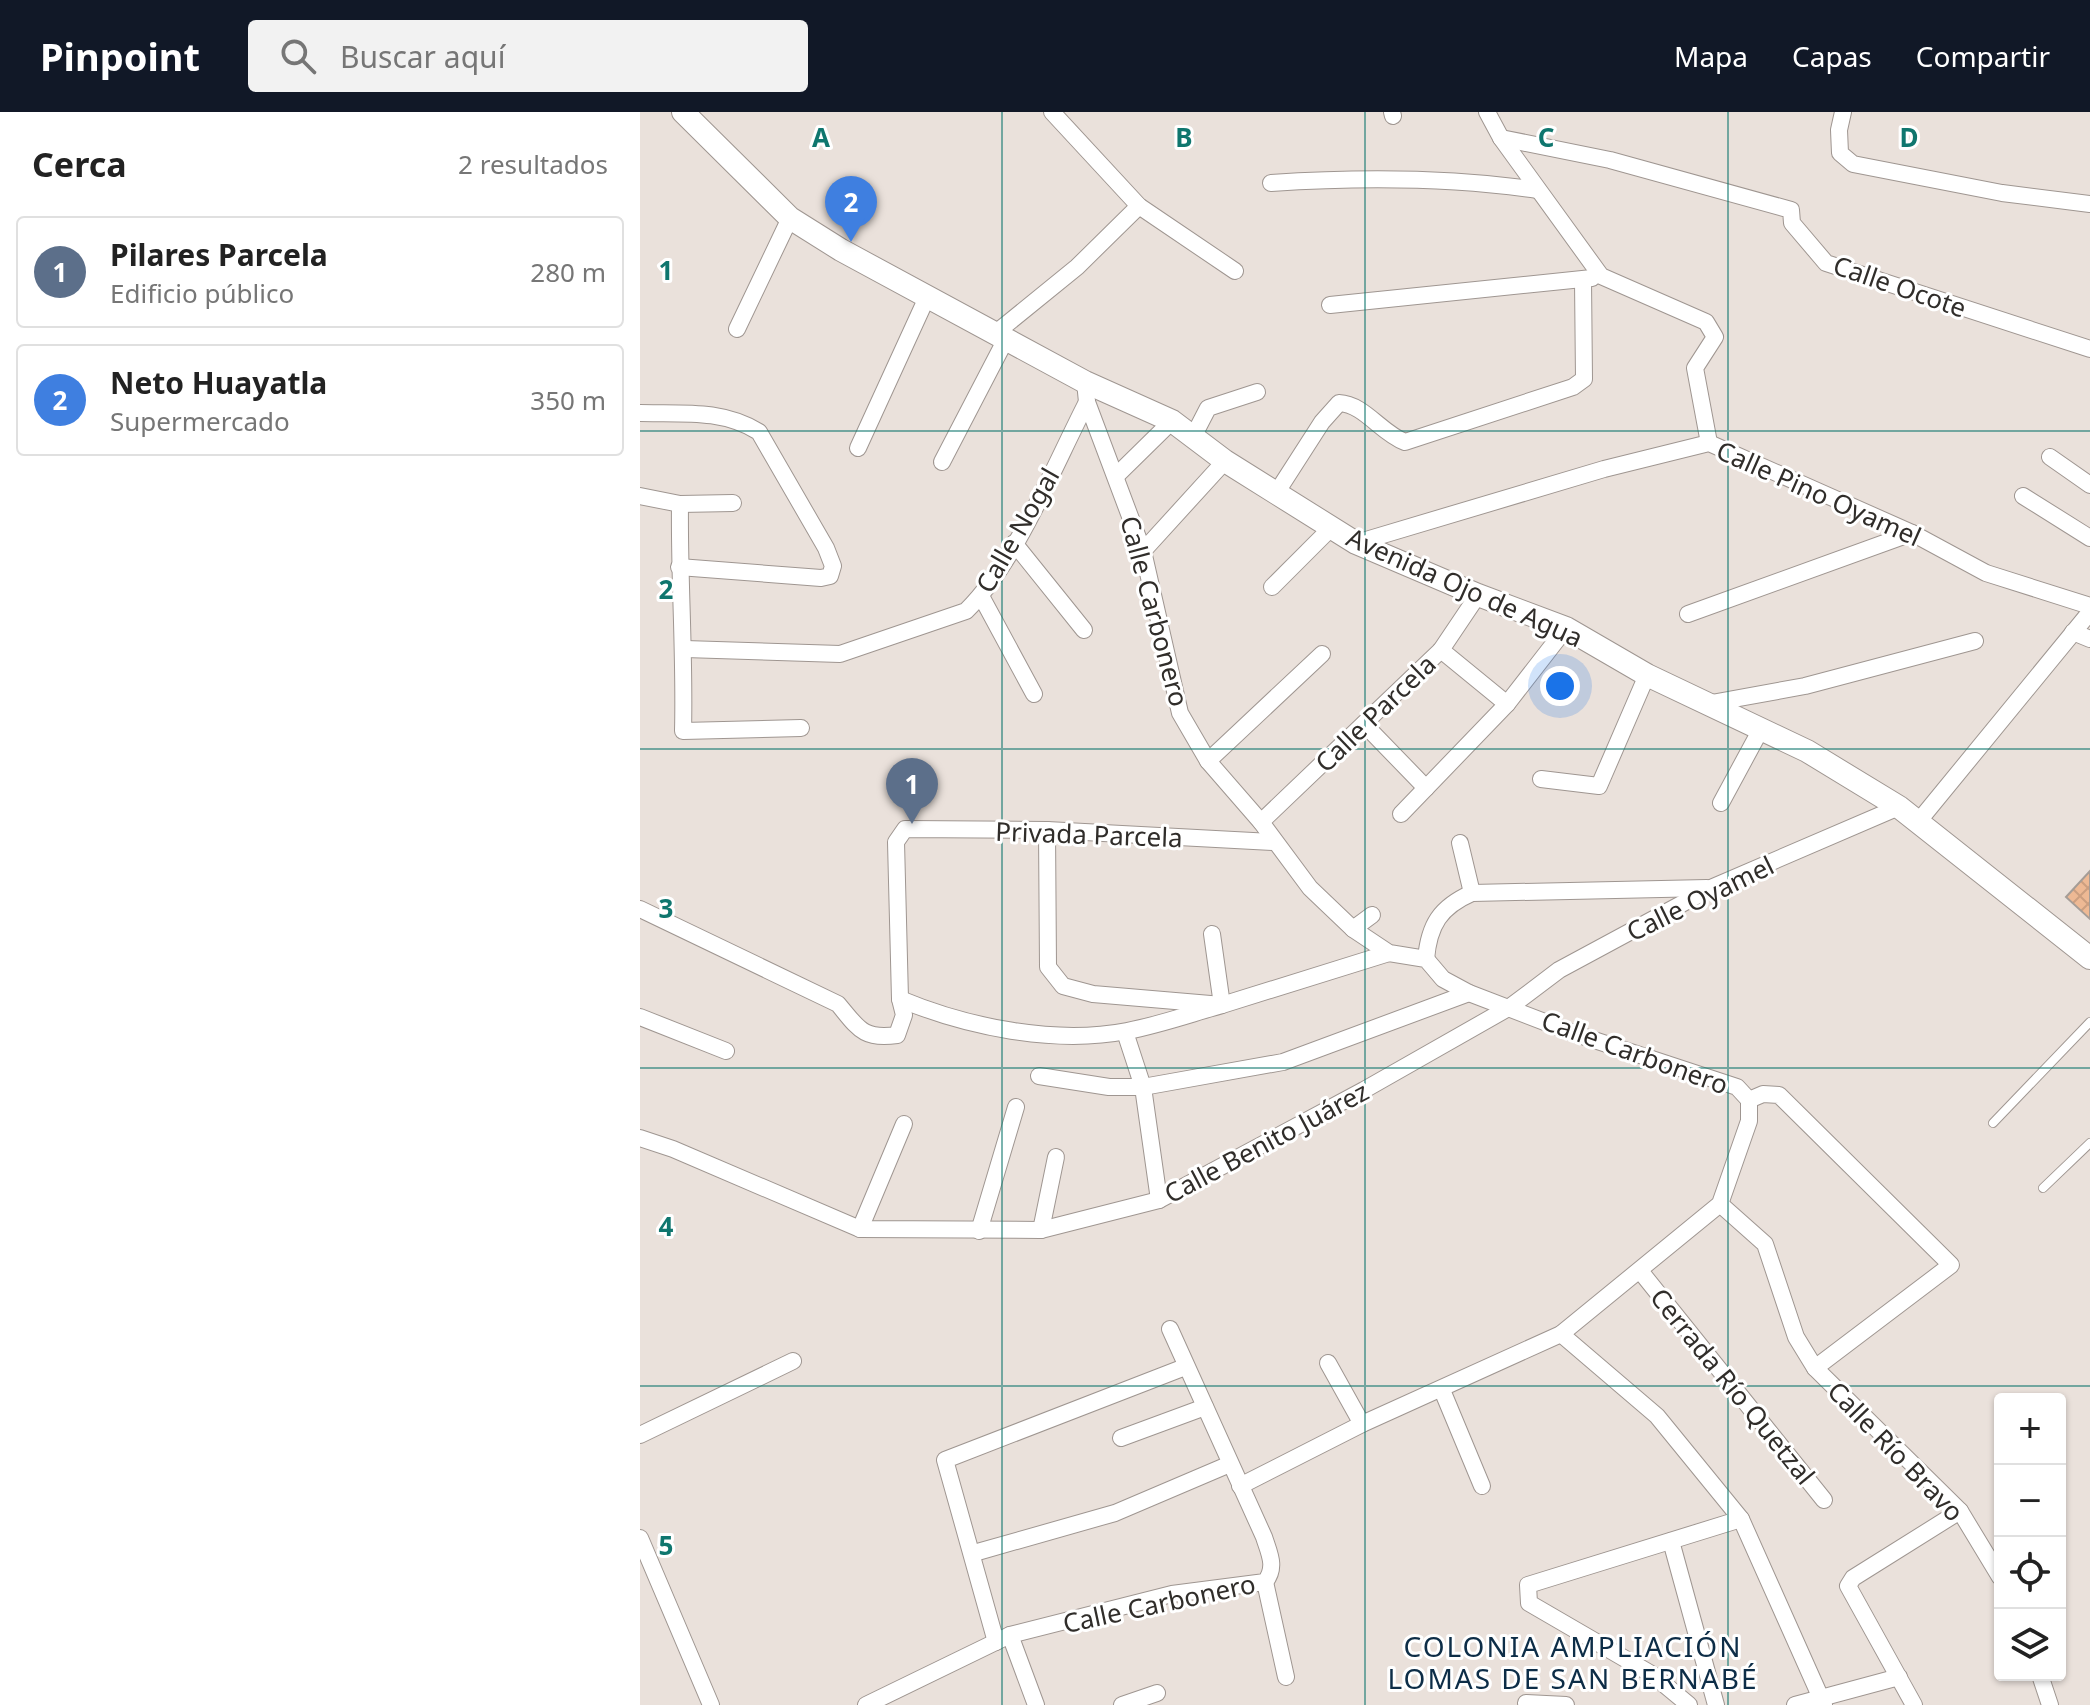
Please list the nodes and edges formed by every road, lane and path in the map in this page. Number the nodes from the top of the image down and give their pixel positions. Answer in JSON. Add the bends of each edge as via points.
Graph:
{"nodes":[{"id":1,"x":683,"y":112,"type":"edge"},
{"id":2,"x":1052,"y":112,"type":"edge"},
{"id":3,"x":1487,"y":112,"type":"edge"},
{"id":4,"x":1843,"y":112,"type":"edge"},
{"id":5,"x":1501,"y":138,"type":"junction"},
{"id":6,"x":1271,"y":183,"type":"dead end"},
{"id":7,"x":1538,"y":190,"type":"junction"},
{"id":8,"x":2090,"y":204,"type":"edge"},
{"id":9,"x":1139,"y":206,"type":"junction"},
{"id":10,"x":790,"y":218,"type":"junction"},
{"id":11,"x":1235,"y":271,"type":"dead end"},
{"id":12,"x":1601,"y":276,"type":"junction"},
{"id":13,"x":1583,"y":281,"type":"junction"},
{"id":14,"x":928,"y":295,"type":"junction"},
{"id":15,"x":1330,"y":305,"type":"dead end"},
{"id":16,"x":737,"y":329,"type":"dead end"},
{"id":17,"x":1002,"y":335,"type":"junction"},
{"id":18,"x":2090,"y":349,"type":"edge"},
{"id":19,"x":1086,"y":392,"type":"junction"},
{"id":20,"x":1257,"y":392,"type":"dead end"},
{"id":21,"x":640,"y":413,"type":"edge"},
{"id":22,"x":1172,"y":421,"type":"junction"},
{"id":23,"x":1193,"y":437,"type":"junction"},
{"id":24,"x":1709,"y":443,"type":"junction"},
{"id":25,"x":858,"y":448,"type":"dead end"},
{"id":26,"x":2050,"y":457,"type":"dead end"},
{"id":27,"x":1225,"y":461,"type":"junction"},
{"id":28,"x":942,"y":462,"type":"dead end"},
{"id":29,"x":1117,"y":475,"type":"junction"},
{"id":30,"x":2090,"y":485,"type":"edge"},
{"id":31,"x":1277,"y":492,"type":"junction"},
{"id":32,"x":640,"y":496,"type":"edge"},
{"id":33,"x":2023,"y":496,"type":"dead end"},
{"id":34,"x":733,"y":503,"type":"dead end"},
{"id":35,"x":680,"y":504,"type":"junction"},
{"id":36,"x":1332,"y":527,"type":"junction"},
{"id":37,"x":1912,"y":533,"type":"junction"},
{"id":38,"x":2090,"y":538,"type":"edge"},
{"id":39,"x":1014,"y":543,"type":"junction"},
{"id":40,"x":1356,"y":543,"type":"junction"},
{"id":41,"x":1143,"y":551,"type":"junction"},
{"id":42,"x":679,"y":567,"type":"junction"},
{"id":43,"x":1272,"y":587,"type":"dead end"},
{"id":44,"x":1478,"y":595,"type":"junction"},
{"id":45,"x":981,"y":596,"type":"junction"},
{"id":46,"x":2090,"y":609,"type":"edge"},
{"id":47,"x":1688,"y":614,"type":"dead end"},
{"id":48,"x":1566,"y":628,"type":"junction"},
{"id":49,"x":1084,"y":630,"type":"dead end"},
{"id":50,"x":2073,"y":632,"type":"junction"},
{"id":51,"x":2090,"y":639,"type":"edge"},
{"id":52,"x":1975,"y":641,"type":"dead end"},
{"id":53,"x":685,"y":649,"type":"junction"},
{"id":54,"x":1441,"y":650,"type":"junction"},
{"id":55,"x":1322,"y":654,"type":"dead end"},
{"id":56,"x":1647,"y":675,"type":"junction"},
{"id":57,"x":1034,"y":694,"type":"dead end"},
{"id":58,"x":1507,"y":704,"type":"junction"},
{"id":59,"x":1706,"y":704,"type":"junction"},
{"id":60,"x":1364,"y":724,"type":"junction"},
{"id":61,"x":801,"y":728,"type":"dead end"},
{"id":62,"x":1761,"y":729,"type":"junction"},
{"id":63,"x":1208,"y":761,"type":"junction"},
{"id":64,"x":1541,"y":779,"type":"dead end"},
{"id":65,"x":1426,"y":788,"type":"junction"},
{"id":66,"x":1721,"y":803,"type":"dead end"},
{"id":67,"x":1899,"y":807,"type":"junction"},
{"id":68,"x":1401,"y":814,"type":"dead end"},
{"id":69,"x":1261,"y":822,"type":"junction"},
{"id":70,"x":1918,"y":822,"type":"junction"},
{"id":71,"x":1047,"y":830,"type":"junction"},
{"id":72,"x":1273,"y":842,"type":"junction"},
{"id":73,"x":1460,"y":843,"type":"dead end"},
{"id":74,"x":1713,"y":887,"type":"junction"},
{"id":75,"x":1472,"y":893,"type":"junction"},
{"id":76,"x":640,"y":909,"type":"edge"},
{"id":77,"x":1372,"y":915,"type":"dead end"},
{"id":78,"x":1353,"y":929,"type":"junction"},
{"id":79,"x":1212,"y":934,"type":"dead end"},
{"id":80,"x":1389,"y":953,"type":"junction"},
{"id":81,"x":2090,"y":958,"type":"edge"},
{"id":82,"x":1426,"y":959,"type":"junction"},
{"id":83,"x":1469,"y":993,"type":"junction"},
{"id":84,"x":900,"y":999,"type":"junction"},
{"id":85,"x":1222,"y":1005,"type":"junction"},
{"id":86,"x":1510,"y":1007,"type":"junction"},
{"id":87,"x":640,"y":1017,"type":"edge"},
{"id":88,"x":2090,"y":1022,"type":"edge"},
{"id":89,"x":1125,"y":1032,"type":"junction"},
{"id":90,"x":726,"y":1051,"type":"dead end"},
{"id":91,"x":1039,"y":1076,"type":"dead end"},
{"id":92,"x":1143,"y":1087,"type":"junction"},
{"id":93,"x":1749,"y":1100,"type":"junction"},
{"id":94,"x":1016,"y":1107,"type":"dead end"},
{"id":95,"x":1993,"y":1123,"type":"dead end"},
{"id":96,"x":904,"y":1124,"type":"dead end"},
{"id":97,"x":640,"y":1138,"type":"edge"},
{"id":98,"x":2090,"y":1143,"type":"edge"},
{"id":99,"x":1056,"y":1157,"type":"dead end"},
{"id":100,"x":2043,"y":1188,"type":"dead end"},
{"id":101,"x":1159,"y":1200,"type":"junction"},
{"id":102,"x":1720,"y":1204,"type":"junction"},
{"id":103,"x":860,"y":1229,"type":"junction"},
{"id":104,"x":1041,"y":1230,"type":"junction"},
{"id":105,"x":979,"y":1231,"type":"junction"},
{"id":106,"x":1641,"y":1272,"type":"junction"},
{"id":107,"x":1170,"y":1329,"type":"dead end"},
{"id":108,"x":1561,"y":1334,"type":"junction"},
{"id":109,"x":793,"y":1361,"type":"dead end"},
{"id":110,"x":1328,"y":1363,"type":"dead end"},
{"id":111,"x":1185,"y":1367,"type":"junction"},
{"id":112,"x":1815,"y":1368,"type":"junction"},
{"id":113,"x":1442,"y":1390,"type":"junction"},
{"id":114,"x":1205,"y":1407,"type":"junction"},
{"id":115,"x":1362,"y":1424,"type":"junction"},
{"id":116,"x":640,"y":1435,"type":"edge"},
{"id":117,"x":1121,"y":1438,"type":"dead end"},
{"id":118,"x":1230,"y":1464,"type":"junction"},
{"id":119,"x":1240,"y":1486,"type":"junction"},
{"id":120,"x":1482,"y":1486,"type":"dead end"},
{"id":121,"x":1824,"y":1500,"type":"dead end"},
{"id":122,"x":1960,"y":1511,"type":"junction"},
{"id":123,"x":1741,"y":1519,"type":"junction"},
{"id":124,"x":640,"y":1538,"type":"edge"},
{"id":125,"x":1671,"y":1541,"type":"junction"},
{"id":126,"x":974,"y":1553,"type":"junction"},
{"id":127,"x":1994,"y":1567,"type":"edge"},
{"id":128,"x":1265,"y":1582,"type":"junction"},
{"id":129,"x":1003,"y":1638,"type":"junction"},
{"id":130,"x":1286,"y":1677,"type":"dead end"},
{"id":131,"x":1899,"y":1677,"type":"junction"},
{"id":132,"x":2042,"y":1681,"type":"edge"},
{"id":133,"x":1157,"y":1693,"type":"dead end"},
{"id":134,"x":1526,"y":1703,"type":"dead end"},
{"id":135,"x":1823,"y":1703,"type":"edge"},
{"id":136,"x":711,"y":1705,"type":"edge"},
{"id":137,"x":866,"y":1705,"type":"edge"},
{"id":138,"x":1036,"y":1705,"type":"edge"},
{"id":139,"x":1122,"y":1705,"type":"edge"},
{"id":140,"x":1566,"y":1705,"type":"edge"},
{"id":141,"x":1689,"y":1705,"type":"edge"},
{"id":142,"x":1716,"y":1705,"type":"edge"},
{"id":143,"x":1795,"y":1705,"type":"edge"},
{"id":144,"x":1914,"y":1705,"type":"edge"},
{"id":145,"x":2050,"y":1705,"type":"edge"}],
"edges":[{"from":1,"to":10,"type":"street","name":"Avenida Ojo de Agua"},
{"from":2,"to":9,"type":"street"},
{"from":3,"to":5,"type":"street"},
{"from":4,"to":8,"type":"street","via":[[1840,153],[1853,164]]},
{"from":5,"to":7,"type":"street"},
{"from":5,"to":18,"type":"street","name":"Calle Ocote","via":[[1610,160],[1791,210],[1792,223],[1826,263]]},
{"from":6,"to":7,"type":"street","via":[[1365,177],[1477,181]]},
{"from":7,"to":12,"type":"street"},
{"from":9,"to":11,"type":"street"},
{"from":9,"to":17,"type":"street"},
{"from":10,"to":14,"type":"street","name":"Avenida Ojo de Agua"},
{"from":10,"to":16,"type":"street"},
{"from":12,"to":13,"type":"street"},
{"from":12,"to":24,"type":"street","via":[[1706,322],[1715,337],[1695,368]]},
{"from":13,"to":15,"type":"street"},
{"from":13,"to":31,"type":"street","via":[[1584,379],[1573,387],[1405,442],[1351,403],[1339,403]]},
{"from":14,"to":17,"type":"street","name":"Avenida Ojo de Agua"},
{"from":14,"to":25,"type":"street"},
{"from":17,"to":19,"type":"street","name":"Avenida Ojo de Agua"},
{"from":17,"to":28,"type":"street"},
{"from":19,"to":22,"type":"street","name":"Avenida Ojo de Agua"},
{"from":19,"to":29,"type":"street","name":"Calle Carbonero"},
{"from":19,"to":39,"type":"street","name":"Calle Nogal"},
{"from":20,"to":23,"type":"street","via":[[1208,408]]},
{"from":21,"to":42,"type":"street","via":[[716,414],[759,432],[833,566],[830,576],[821,578]]},
{"from":22,"to":23,"type":"street","name":"Avenida Ojo de Agua"},
{"from":22,"to":29,"type":"street"},
{"from":23,"to":27,"type":"street","name":"Avenida Ojo de Agua"},
{"from":24,"to":37,"type":"street","name":"Calle Pino Oyamel"},
{"from":24,"to":40,"type":"street","name":"Calle Pino Oyamel"},
{"from":26,"to":30,"type":"street"},
{"from":27,"to":31,"type":"street","name":"Avenida Ojo de Agua"},
{"from":27,"to":41,"type":"street"},
{"from":29,"to":41,"type":"street","name":"Calle Carbonero"},
{"from":31,"to":36,"type":"street","name":"Avenida Ojo de Agua"},
{"from":32,"to":35,"type":"street"},
{"from":33,"to":38,"type":"street"},
{"from":34,"to":35,"type":"street"},
{"from":35,"to":42,"type":"street"},
{"from":36,"to":40,"type":"street","name":"Avenida Ojo de Agua"},
{"from":36,"to":43,"type":"street"},
{"from":37,"to":46,"type":"street","name":"Calle Pino Oyamel","via":[[1986,573]]},
{"from":37,"to":47,"type":"street"},
{"from":39,"to":45,"type":"street","name":"Calle Nogal"},
{"from":39,"to":49,"type":"street"},
{"from":40,"to":44,"type":"street","name":"Avenida Ojo de Agua"},
{"from":41,"to":63,"type":"street","name":"Calle Carbonero","via":[[1180,713]]},
{"from":42,"to":53,"type":"street"},
{"from":44,"to":48,"type":"street","name":"Avenida Ojo de Agua"},
{"from":44,"to":54,"type":"street","name":"Calle Parcela"},
{"from":45,"to":53,"type":"street","name":"Calle Nogal","via":[[966,611],[840,654]]},
{"from":45,"to":57,"type":"street"},
{"from":46,"to":50,"type":"street"},
{"from":48,"to":56,"type":"street","name":"Avenida Ojo de Agua"},
{"from":48,"to":58,"type":"street"},
{"from":50,"to":51,"type":"street"},
{"from":50,"to":70,"type":"street"},
{"from":52,"to":59,"type":"street","via":[[1805,686]]},
{"from":53,"to":61,"type":"street","via":[[683,731]]},
{"from":54,"to":58,"type":"street"},
{"from":54,"to":60,"type":"street","name":"Calle Parcela"},
{"from":55,"to":63,"type":"street"},
{"from":56,"to":59,"type":"street","name":"Avenida Ojo de Agua"},
{"from":56,"to":64,"type":"street","via":[[1599,786]]},
{"from":58,"to":65,"type":"street"},
{"from":59,"to":62,"type":"street","name":"Avenida Ojo de Agua"},
{"from":60,"to":65,"type":"street"},
{"from":60,"to":69,"type":"street","name":"Calle Parcela"},
{"from":62,"to":66,"type":"street"},
{"from":62,"to":67,"type":"street","name":"Avenida Ojo de Agua"},
{"from":63,"to":69,"type":"street","name":"Calle Carbonero"},
{"from":65,"to":68,"type":"street"},
{"from":67,"to":70,"type":"street","name":"Avenida Ojo de Agua"},
{"from":67,"to":74,"type":"street","name":"Calle Oyamel"},
{"from":69,"to":72,"type":"street","name":"Calle Carbonero"},
{"from":70,"to":81,"type":"street","name":"Avenida Ojo de Agua"},
{"from":71,"to":72,"type":"street","name":"Privada Parcela"},
{"from":71,"to":84,"type":"street","name":"Privada Parcela","via":[[905,829],[896,842]]},
{"from":71,"to":85,"type":"street","via":[[1048,967],[1063,986],[1093,994]]},
{"from":72,"to":78,"type":"street","name":"Calle Carbonero"},
{"from":73,"to":75,"type":"street"},
{"from":74,"to":75,"type":"street"},
{"from":74,"to":86,"type":"street","name":"Calle Oyamel","via":[[1559,970]]},
{"from":75,"to":82,"type":"street","via":[[1452,902],[1429,932]]},
{"from":76,"to":84,"type":"street","via":[[838,1004],[858,1030],[879,1038],[897,1035],[904,1015]]},
{"from":77,"to":78,"type":"street"},
{"from":78,"to":80,"type":"street","name":"Calle Carbonero"},
{"from":79,"to":85,"type":"street"},
{"from":80,"to":82,"type":"street","name":"Calle Carbonero"},
{"from":80,"to":85,"type":"street"},
{"from":82,"to":83,"type":"street","name":"Calle Carbonero","via":[[1443,979]]},
{"from":83,"to":86,"type":"street","name":"Calle Carbonero"},
{"from":83,"to":92,"type":"street","via":[[1283,1062]]},
{"from":84,"to":89,"type":"street","via":[[952,1017],[1028,1031],[1085,1036]]},
{"from":85,"to":89,"type":"street"},
{"from":86,"to":93,"type":"street","name":"Calle Carbonero","via":[[1737,1087]]},
{"from":86,"to":101,"type":"street","name":"Calle Benito Juárez"},
{"from":87,"to":90,"type":"street"},
{"from":88,"to":95,"type":"lane"},
{"from":89,"to":92,"type":"street"},
{"from":91,"to":92,"type":"street"},
{"from":92,"to":101,"type":"street"},
{"from":93,"to":102,"type":"street","name":"Calle Carbonero","via":[[1749,1121]]},
{"from":93,"to":112,"type":"street","name":"Calle Río Bravo","via":[[1779,1095],[1951,1265]]},
{"from":94,"to":105,"type":"street"},
{"from":96,"to":103,"type":"street"},
{"from":97,"to":103,"type":"street","name":"Calle Benito Juárez"},
{"from":98,"to":100,"type":"lane"},
{"from":99,"to":104,"type":"street"},
{"from":101,"to":104,"type":"street","name":"Calle Benito Juárez"},
{"from":102,"to":106,"type":"street"},
{"from":102,"to":112,"type":"street","name":"Calle Río Bravo","via":[[1765,1244],[1796,1337]]},
{"from":103,"to":105,"type":"street","name":"Calle Benito Juárez"},
{"from":104,"to":105,"type":"street","name":"Calle Benito Juárez"},
{"from":106,"to":108,"type":"street"},
{"from":106,"to":121,"type":"street","name":"Cerrada Río Quetzal"},
{"from":107,"to":111,"type":"street","name":"Calle Carbonero"},
{"from":108,"to":113,"type":"street"},
{"from":108,"to":123,"type":"street","via":[[1657,1416]]},
{"from":109,"to":116,"type":"street"},
{"from":110,"to":115,"type":"street"},
{"from":111,"to":114,"type":"street","name":"Calle Carbonero"},
{"from":111,"to":126,"type":"street","via":[[945,1460]]},
{"from":112,"to":122,"type":"street","name":"Calle Río Bravo"},
{"from":113,"to":115,"type":"street"},
{"from":113,"to":120,"type":"street"},
{"from":114,"to":117,"type":"street"},
{"from":114,"to":118,"type":"street","name":"Calle Carbonero"},
{"from":115,"to":119,"type":"street"},
{"from":118,"to":119,"type":"street","name":"Calle Carbonero"},
{"from":118,"to":126,"type":"street","via":[[1115,1513]]},
{"from":119,"to":128,"type":"street","name":"Calle Carbonero","via":[[1272,1564]]},
{"from":122,"to":127,"type":"street","name":"Calle Río Bravo"},
{"from":122,"to":131,"type":"street","via":[[1848,1586]]},
{"from":123,"to":125,"type":"street"},
{"from":123,"to":135,"type":"street"},
{"from":124,"to":136,"type":"street"},
{"from":125,"to":141,"type":"street","via":[[1528,1585],[1529,1603],[1653,1675]]},
{"from":125,"to":142,"type":"street"},
{"from":126,"to":129,"type":"street"},
{"from":128,"to":129,"type":"street","name":"Calle Carbonero","via":[[1172,1594]]},
{"from":128,"to":130,"type":"street"},
{"from":129,"to":137,"type":"street","name":"Calle Carbonero"},
{"from":129,"to":138,"type":"street"},
{"from":131,"to":135,"type":"street"},
{"from":131,"to":144,"type":"street"},
{"from":132,"to":145,"type":"street"},
{"from":133,"to":139,"type":"street"},
{"from":134,"to":140,"type":"street"},
{"from":135,"to":143,"type":"street"}]}
